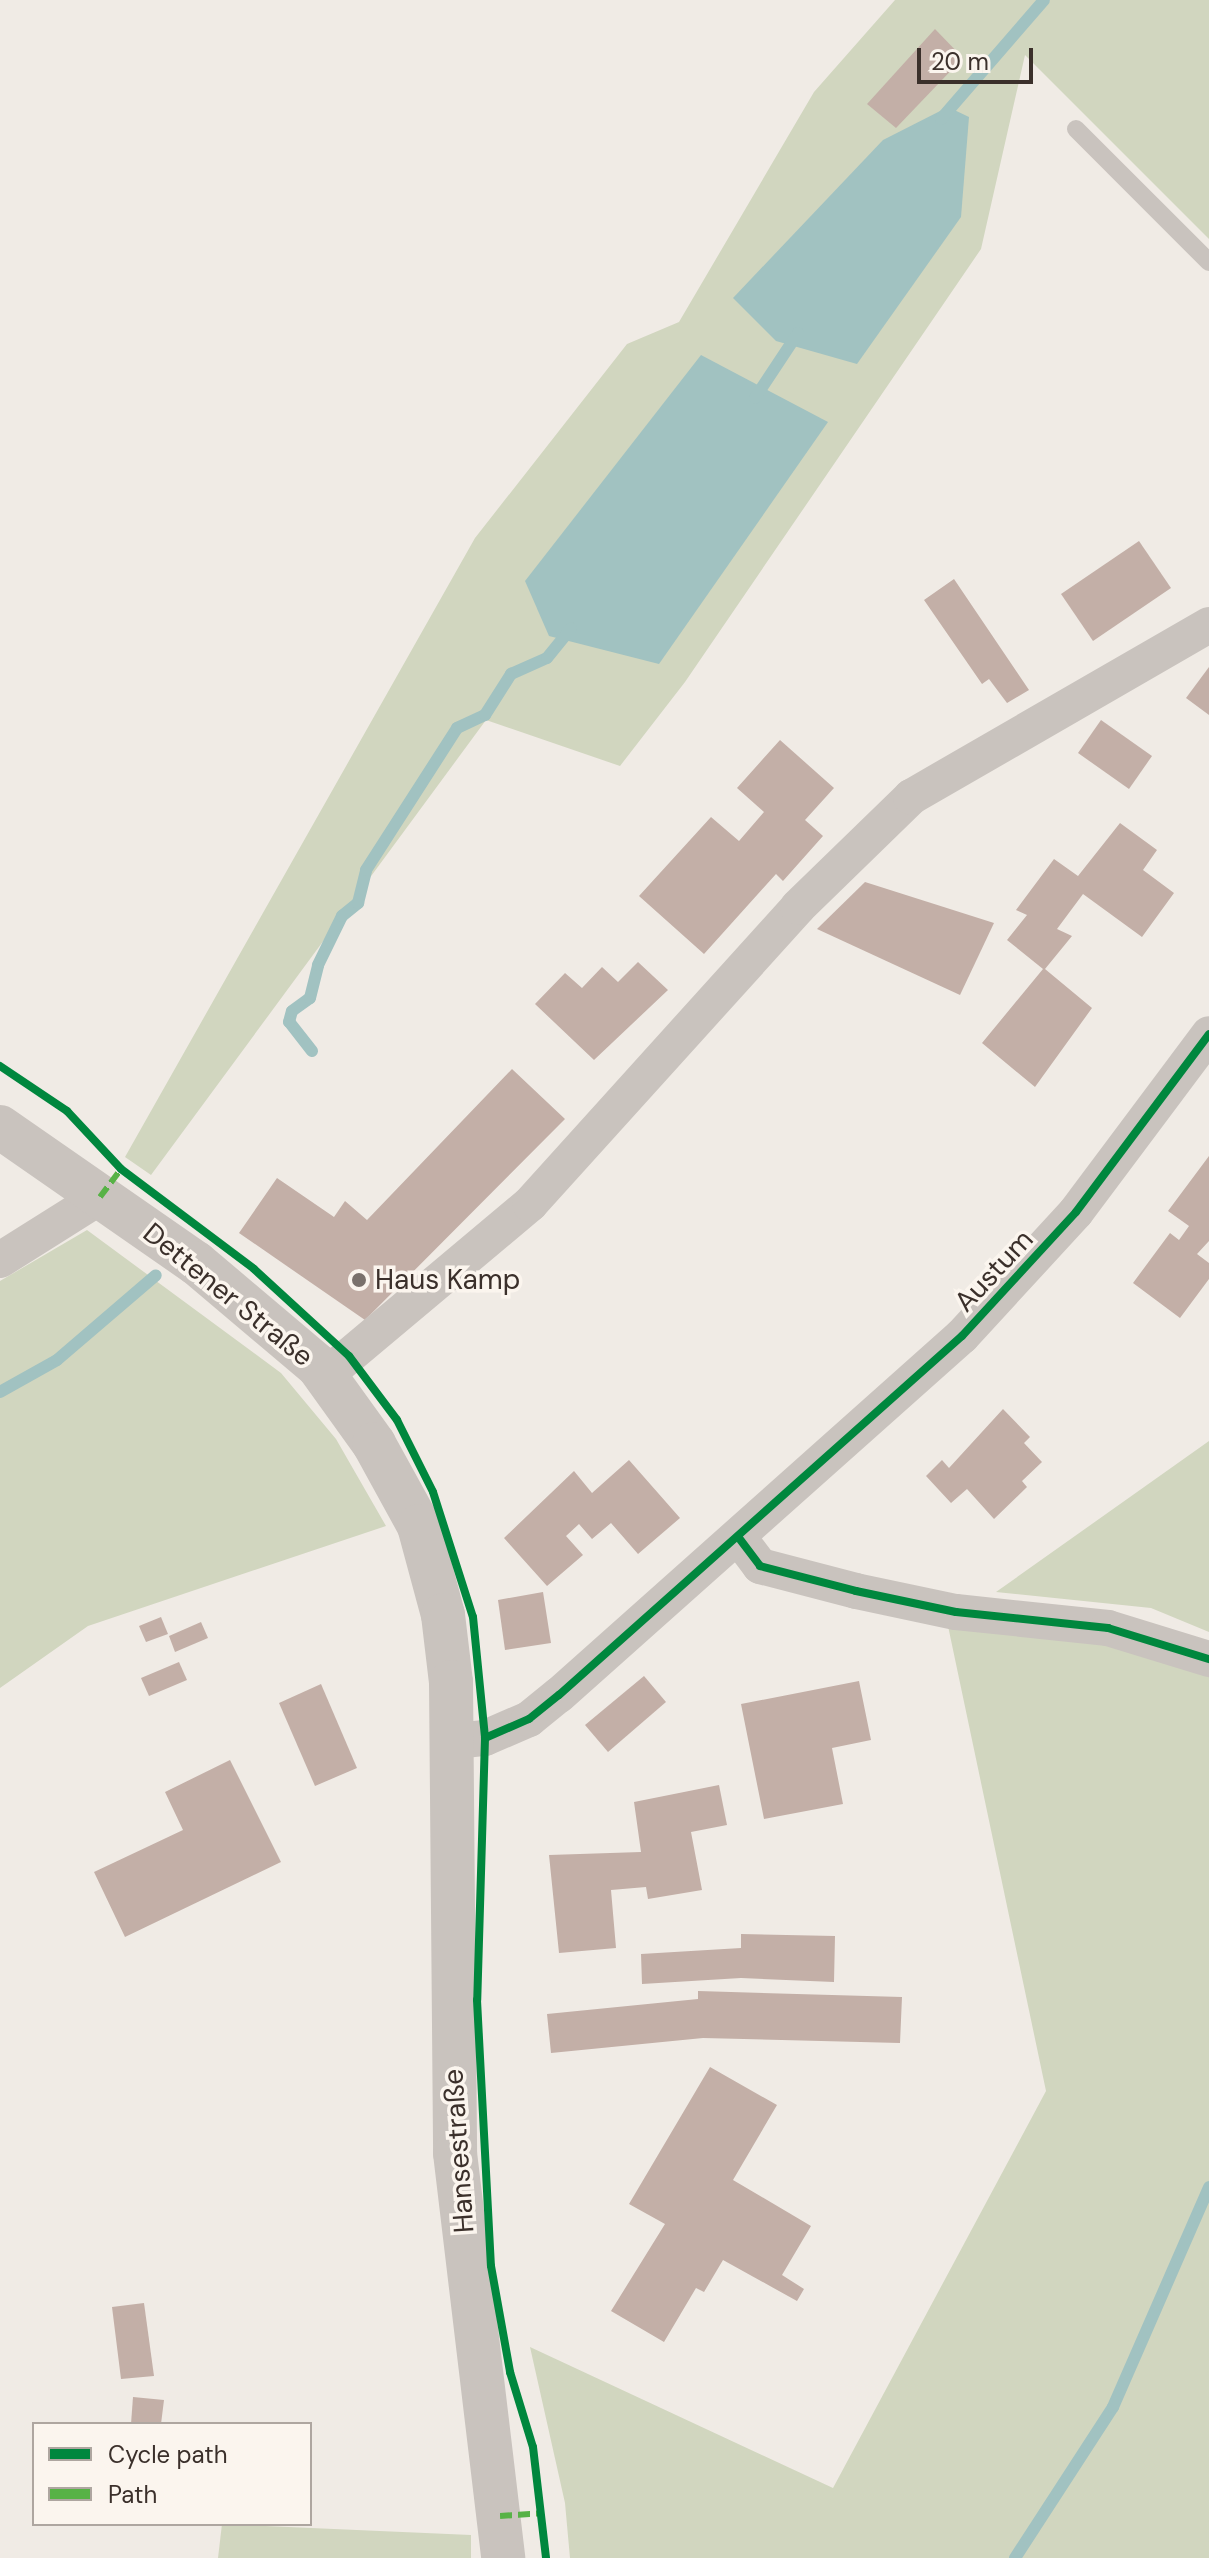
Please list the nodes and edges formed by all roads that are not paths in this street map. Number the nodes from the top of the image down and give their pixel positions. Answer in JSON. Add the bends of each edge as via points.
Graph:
{"nodes":[{"id":1,"x":1076,"y":129,"type":"dead end"},
{"id":2,"x":1209,"y":262,"type":"edge"},
{"id":3,"x":1209,"y":625,"type":"edge"},
{"id":4,"x":1209,"y":1034,"type":"edge"},
{"id":5,"x":0,"y":1127,"type":"edge"},
{"id":6,"x":100,"y":1197,"type":"junction"},
{"id":7,"x":0,"y":1260,"type":"edge"},
{"id":8,"x":325,"y":1376,"type":"junction"},
{"id":9,"x":739,"y":1538,"type":"junction"},
{"id":10,"x":1209,"y":1659,"type":"edge"},
{"id":11,"x":455,"y":1741,"type":"junction"},
{"id":12,"x":503,"y":2558,"type":"edge"}],
"edges":[{"from":1,"to":2,"type":"lane"},
{"from":3,"to":8,"type":"street","via":[[911,797],[798,907],[530,1204]]},
{"from":4,"to":9,"type":"street","name":"Austum","via":[[1033,1265]]},
{"from":5,"to":6,"type":"street","name":"Dettener Straße"},
{"from":6,"to":7,"type":"street"},
{"from":6,"to":8,"type":"street","name":"Dettener Straße","via":[[264,1316]]},
{"from":8,"to":11,"type":"street","name":"Dettener Straße","via":[[374,1444],[419,1526],[443,1615]]},
{"from":9,"to":10,"type":"street","via":[[760,1566],[856,1591],[956,1612],[1108,1628]]},
{"from":9,"to":11,"type":"street","name":"Austum","via":[[529,1719],[485,1738]]},
{"from":11,"to":12,"type":"street","name":"Hansestraße","via":[[455,2153]]}]}
